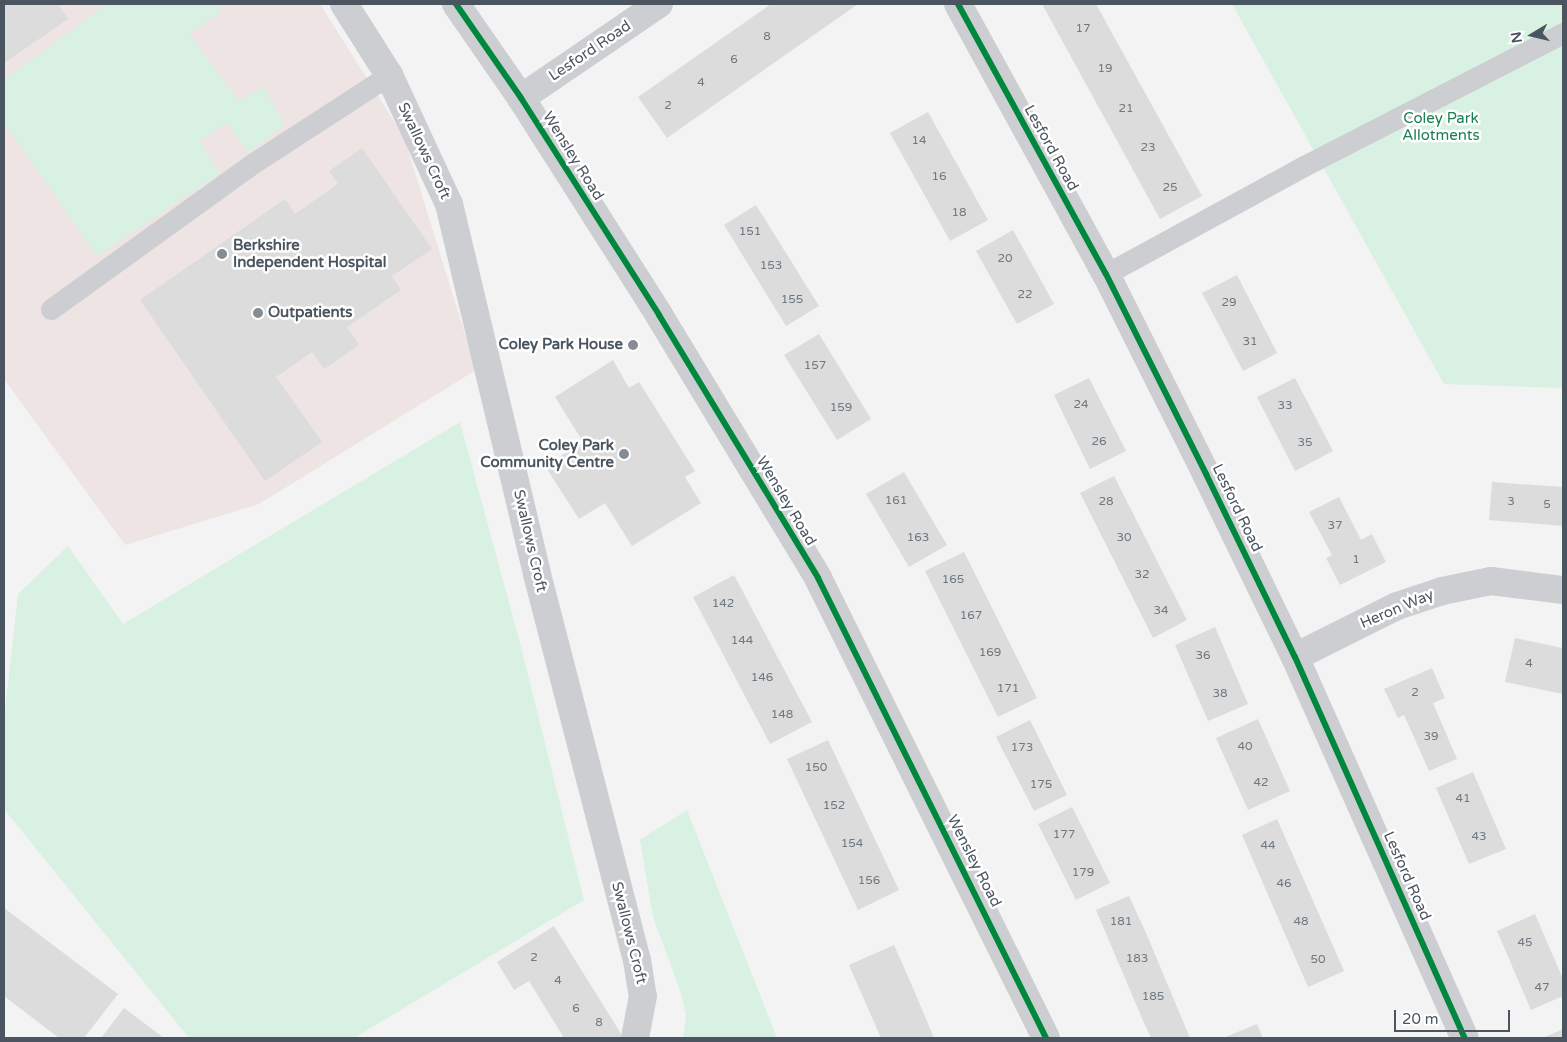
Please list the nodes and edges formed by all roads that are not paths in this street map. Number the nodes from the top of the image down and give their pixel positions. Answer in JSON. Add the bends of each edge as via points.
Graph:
{"nodes":[{"id":1,"x":344,"y":4,"type":"edge"},
{"id":2,"x":456,"y":4,"type":"edge"},
{"id":3,"x":659,"y":4,"type":"edge"},
{"id":4,"x":958,"y":4,"type":"edge"},
{"id":5,"x":1563,"y":33,"type":"edge"},
{"id":6,"x":389,"y":75,"type":"junction"},
{"id":7,"x":522,"y":98,"type":"junction"},
{"id":8,"x":1106,"y":274,"type":"junction"},
{"id":9,"x":51,"y":309,"type":"dead end"},
{"id":10,"x":1563,"y":590,"type":"edge"},
{"id":11,"x":1295,"y":657,"type":"junction"},
{"id":12,"x":635,"y":1038,"type":"edge"},
{"id":13,"x":1046,"y":1038,"type":"edge"},
{"id":14,"x":1465,"y":1038,"type":"edge"}],
"edges":[{"from":1,"to":6,"type":"street","name":"Swallows Croft"},
{"from":2,"to":7,"type":"street","name":"Wensley Road"},
{"from":3,"to":7,"type":"street","name":"Lesford Road"},
{"from":4,"to":8,"type":"street","name":"Lesford Road"},
{"from":5,"to":8,"type":"lane","via":[[1304,166]]},
{"from":6,"to":9,"type":"lane","via":[[250,166]]},
{"from":6,"to":12,"type":"street","name":"Swallows Croft","via":[[451,212],[537,574],[637,960],[643,996]]},
{"from":7,"to":13,"type":"street","name":"Wensley Road","via":[[659,315],[818,578]]},
{"from":8,"to":11,"type":"street","name":"Lesford Road"},
{"from":10,"to":11,"type":"street","name":"Heron Way","via":[[1491,581],[1442,591],[1397,606]]},
{"from":11,"to":14,"type":"street","name":"Lesford Road"}]}
